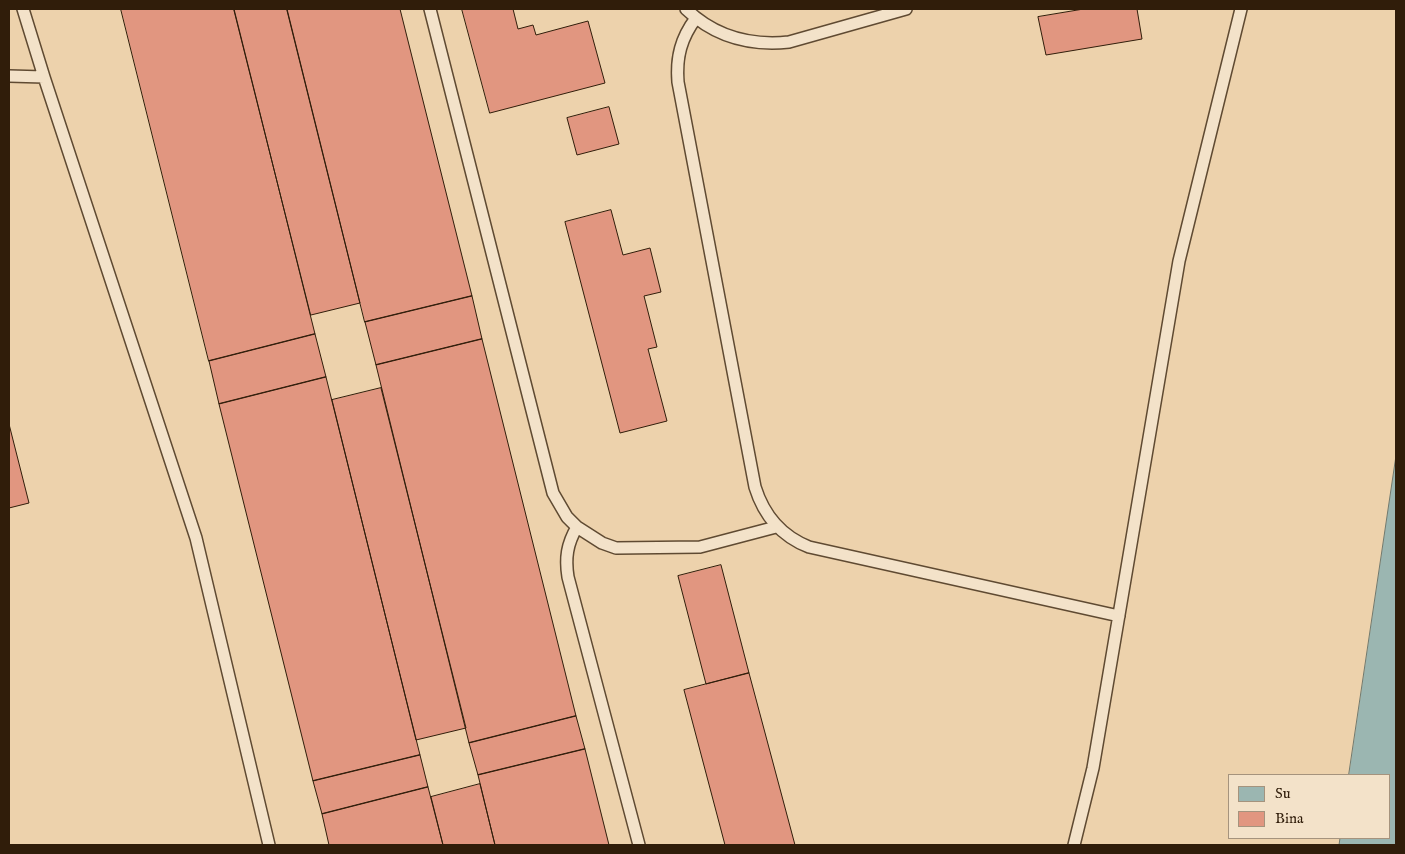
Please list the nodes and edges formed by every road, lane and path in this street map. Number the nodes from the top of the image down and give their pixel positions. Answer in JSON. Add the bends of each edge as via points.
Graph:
{"nodes":[{"id":1,"x":23,"y":9,"type":"edge"},
{"id":2,"x":430,"y":9,"type":"edge"},
{"id":3,"x":686,"y":9,"type":"edge"},
{"id":4,"x":906,"y":9,"type":"edge"},
{"id":5,"x":1241,"y":9,"type":"edge"},
{"id":6,"x":696,"y":18,"type":"junction"},
{"id":7,"x":9,"y":76,"type":"edge"},
{"id":8,"x":44,"y":77,"type":"junction"},
{"id":9,"x":577,"y":527,"type":"junction"},
{"id":10,"x":776,"y":527,"type":"junction"},
{"id":11,"x":1119,"y":616,"type":"junction"},
{"id":12,"x":269,"y":845,"type":"edge"},
{"id":13,"x":639,"y":845,"type":"edge"},
{"id":14,"x":1074,"y":845,"type":"edge"}],
"edges":[{"from":1,"to":8,"type":"lane"},
{"from":2,"to":9,"type":"lane","via":[[554,493],[567,517]]},
{"from":3,"to":6,"type":"lane"},
{"from":4,"to":6,"type":"lane","via":[[789,42],[770,44],[738,39]]},
{"from":5,"to":11,"type":"lane","via":[[1179,261]]},
{"from":6,"to":10,"type":"lane","via":[[682,40],[678,82],[755,488]]},
{"from":7,"to":8,"type":"lane"},
{"from":8,"to":12,"type":"lane","via":[[196,538]]},
{"from":9,"to":10,"type":"lane","via":[[616,548],[700,548]]},
{"from":9,"to":13,"type":"lane","via":[[566,551],[568,576]]},
{"from":10,"to":11,"type":"lane","via":[[809,547]]},
{"from":11,"to":14,"type":"lane","via":[[1093,768]]}]}
